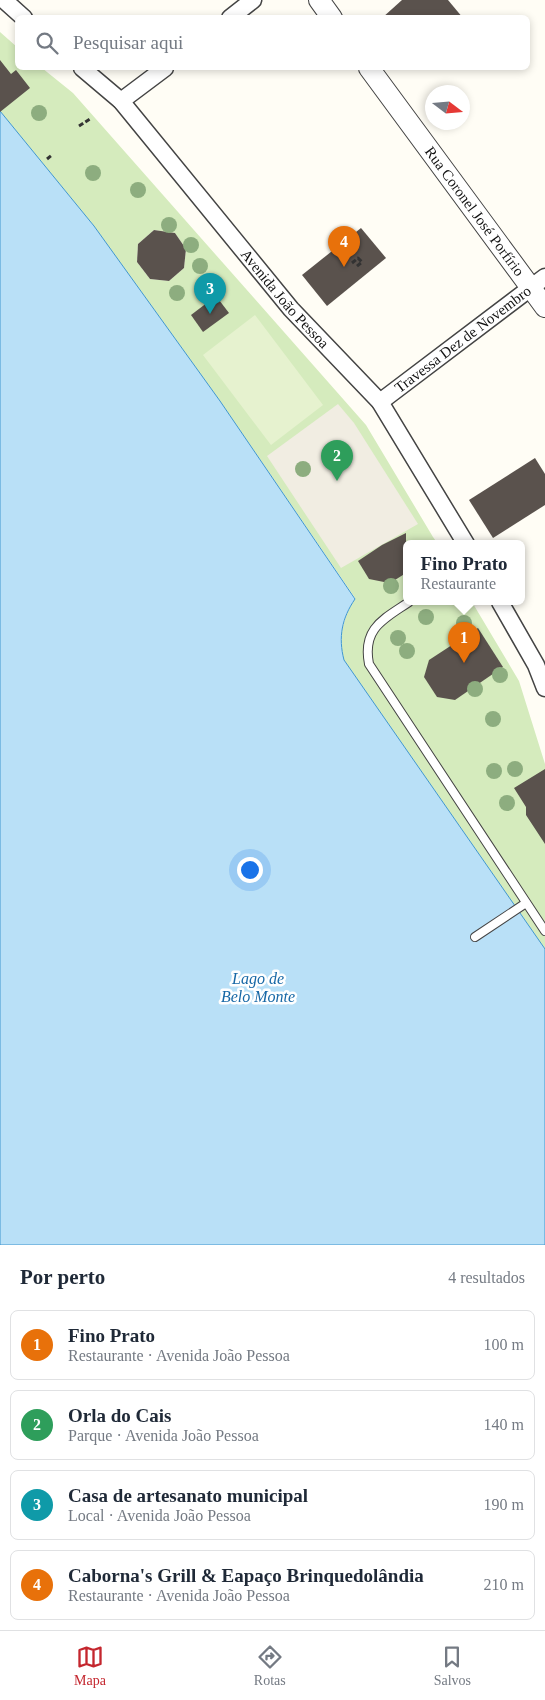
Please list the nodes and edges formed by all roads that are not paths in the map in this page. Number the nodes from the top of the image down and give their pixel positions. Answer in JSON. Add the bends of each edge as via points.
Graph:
{"nodes":[{"id":1,"x":4,"y":0,"type":"edge"},
{"id":2,"x":253,"y":0,"type":"edge"},
{"id":3,"x":319,"y":0,"type":"edge"},
{"id":4,"x":21,"y":15,"type":"edge"},
{"id":5,"x":234,"y":15,"type":"edge"},
{"id":6,"x":330,"y":15,"type":"edge"},
{"id":7,"x":84,"y":70,"type":"edge"},
{"id":8,"x":162,"y":70,"type":"edge"},
{"id":9,"x":371,"y":70,"type":"edge"},
{"id":10,"x":121,"y":101,"type":"junction"},
{"id":11,"x":538,"y":283,"type":"edge"},
{"id":12,"x":545,"y":307,"type":"edge"},
{"id":13,"x":380,"y":402,"type":"junction"},
{"id":14,"x":464,"y":540,"type":"edge"},
{"id":15,"x":405,"y":605,"type":"edge"},
{"id":16,"x":502,"y":605,"type":"edge"},
{"id":17,"x":545,"y":688,"type":"edge"},
{"id":18,"x":526,"y":903,"type":"junction"},
{"id":19,"x":545,"y":931,"type":"edge"},
{"id":20,"x":476,"y":937,"type":"dead end"}],
"edges":[{"from":1,"to":4,"type":"street"},
{"from":2,"to":5,"type":"street"},
{"from":3,"to":6,"type":"street"},
{"from":7,"to":10,"type":"street","name":"Avenida João Pessoa"},
{"from":8,"to":10,"type":"street"},
{"from":9,"to":11,"type":"street","name":"Rua Coronel José Porfírio"},
{"from":10,"to":13,"type":"street","name":"Avenida João Pessoa","via":[[292,309]]},
{"from":11,"to":12,"type":"street","name":"Rua Coronel José Porfírio"},
{"from":11,"to":13,"type":"street","name":"Travessa Dez de Novembro"},
{"from":13,"to":14,"type":"street","name":"Avenida João Pessoa"},
{"from":15,"to":18,"type":"lane","via":[[374,628],[367,653],[369,664]]},
{"from":16,"to":17,"type":"street"},
{"from":18,"to":19,"type":"lane"},
{"from":18,"to":20,"type":"lane"}]}
